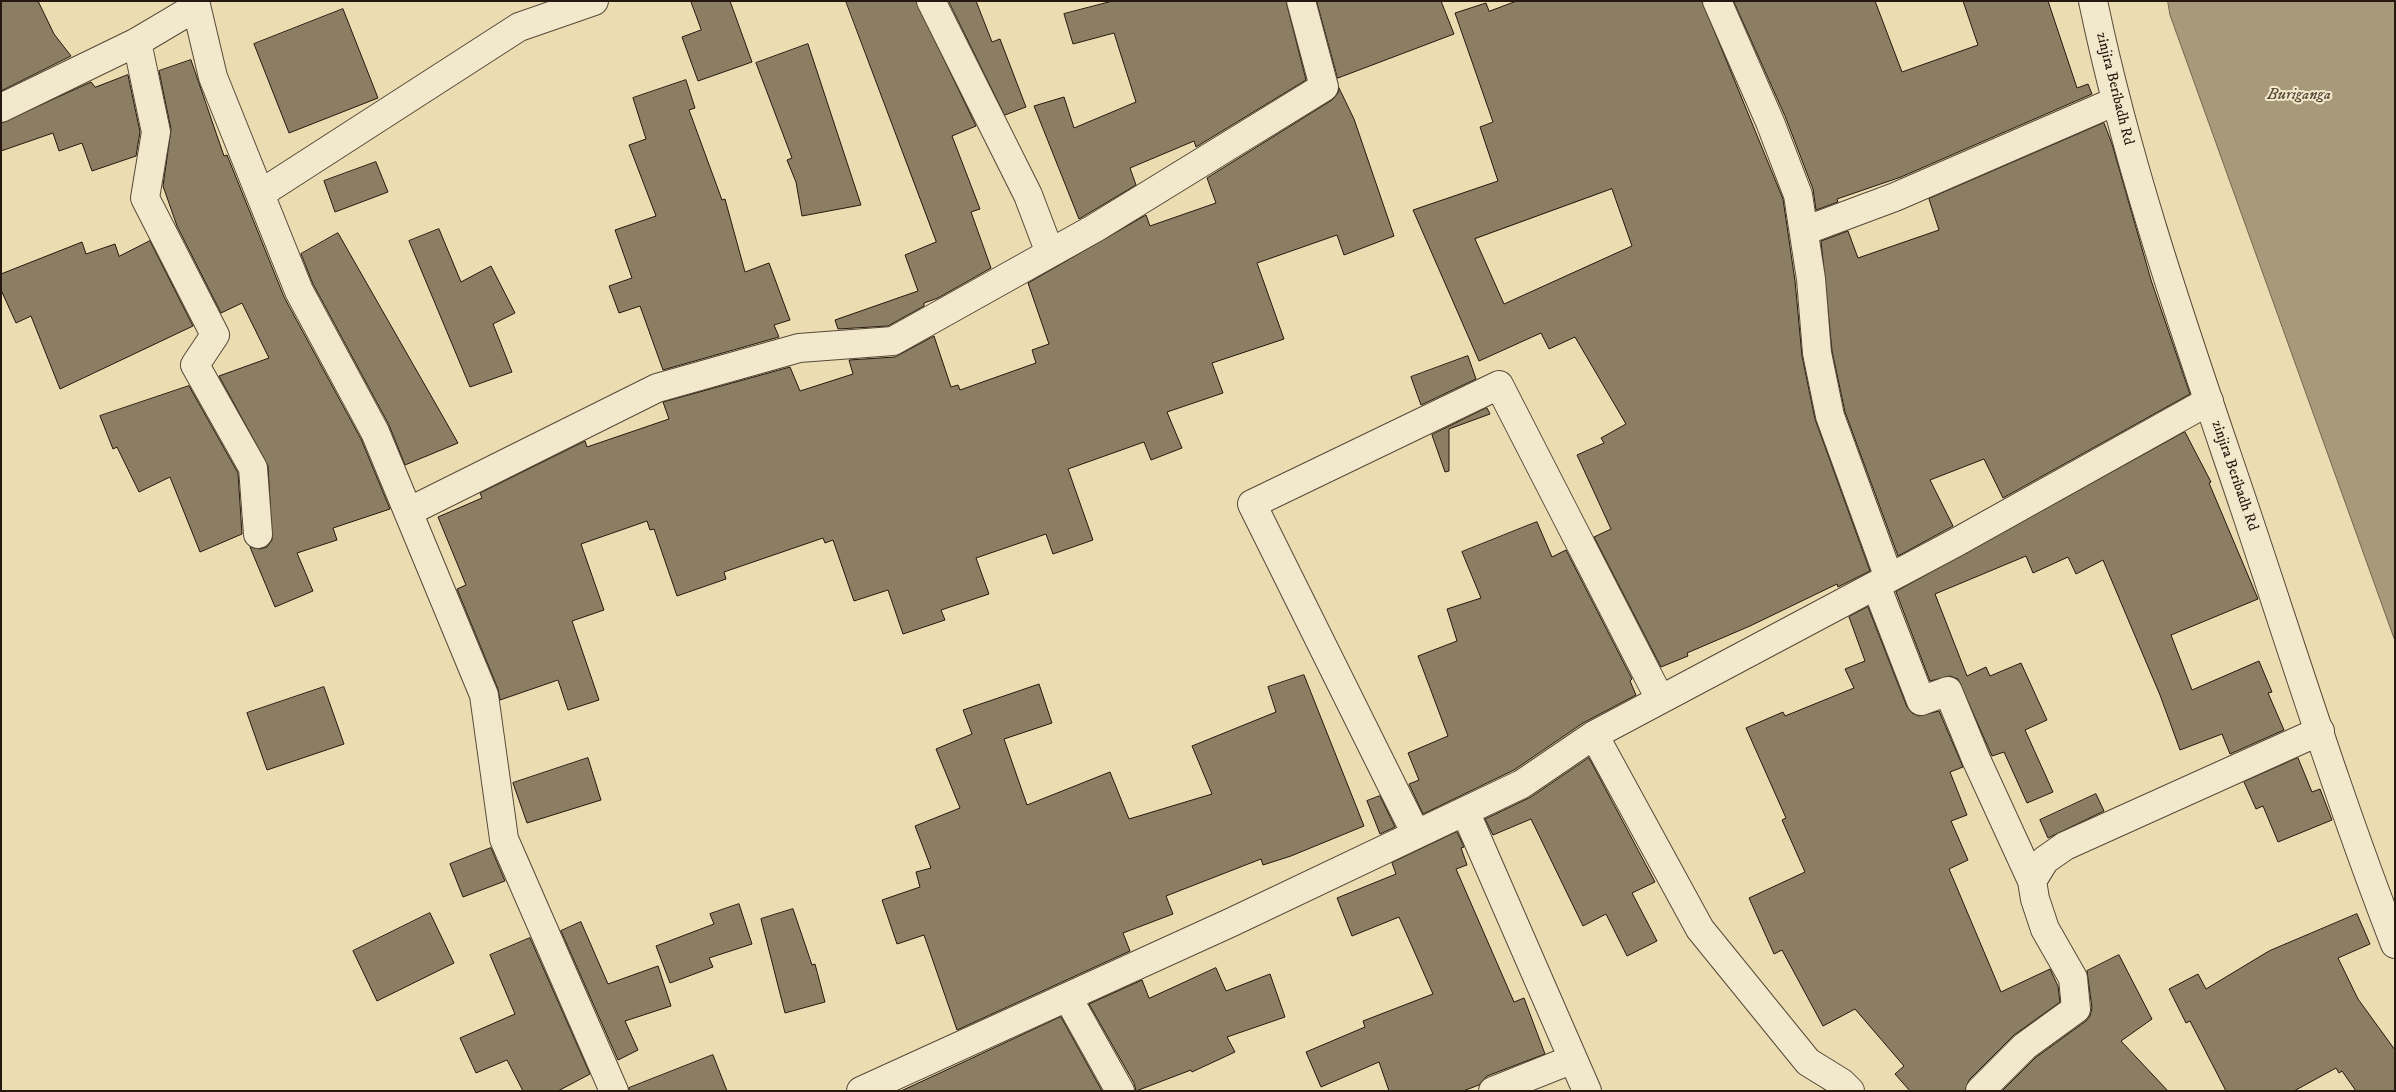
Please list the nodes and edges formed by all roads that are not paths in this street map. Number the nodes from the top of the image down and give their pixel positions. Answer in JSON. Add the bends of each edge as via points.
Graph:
{"nodes":[{"id":1,"x":594,"y":1,"type":"edge"},
{"id":2,"x":931,"y":1,"type":"edge"},
{"id":3,"x":1301,"y":1,"type":"edge"},
{"id":4,"x":1717,"y":1,"type":"edge"},
{"id":5,"x":2093,"y":1,"type":"edge"},
{"id":6,"x":195,"y":4,"type":"edge"},
{"id":7,"x":136,"y":42,"type":"junction"},
{"id":8,"x":2116,"y":102,"type":"junction"},
{"id":9,"x":1,"y":108,"type":"edge"},
{"id":10,"x":260,"y":194,"type":"junction"},
{"id":11,"x":1804,"y":232,"type":"junction"},
{"id":12,"x":1050,"y":254,"type":"junction"},
{"id":13,"x":2209,"y":401,"type":"junction"},
{"id":14,"x":408,"y":512,"type":"junction"},
{"id":15,"x":258,"y":534,"type":"dead end"},
{"id":16,"x":1882,"y":581,"type":"junction"},
{"id":17,"x":1660,"y":699,"type":"junction"},
{"id":18,"x":2320,"y":731,"type":"junction"},
{"id":19,"x":1594,"y":735,"type":"junction"},
{"id":20,"x":1465,"y":811,"type":"junction"},
{"id":21,"x":1416,"y":834,"type":"junction"},
{"id":22,"x":2032,"y":881,"type":"junction"},
{"id":23,"x":2395,"y":944,"type":"edge"},
{"id":24,"x":1068,"y":998,"type":"junction"},
{"id":25,"x":1573,"y":1059,"type":"junction"},
{"id":26,"x":614,"y":1091,"type":"edge"},
{"id":27,"x":861,"y":1091,"type":"edge"},
{"id":28,"x":1120,"y":1091,"type":"edge"},
{"id":29,"x":1493,"y":1091,"type":"edge"},
{"id":30,"x":1587,"y":1091,"type":"edge"},
{"id":31,"x":1850,"y":1091,"type":"edge"},
{"id":32,"x":1980,"y":1091,"type":"edge"}],
"edges":[{"from":1,"to":10,"type":"street","via":[[519,27]]},
{"from":2,"to":12,"type":"street","via":[[1028,195]]},
{"from":3,"to":12,"type":"street","via":[[1324,87]]},
{"from":4,"to":11,"type":"street","via":[[1798,195]]},
{"from":5,"to":8,"type":"street","name":"zinjira Beribadh Rd"},
{"from":6,"to":7,"type":"street"},
{"from":6,"to":10,"type":"street","via":[[213,76]]},
{"from":7,"to":9,"type":"street"},
{"from":7,"to":15,"type":"street","via":[[156,132],[146,198],[215,335],[195,365],[253,468]]},
{"from":8,"to":11,"type":"street","via":[[1895,197]]},
{"from":8,"to":13,"type":"street","name":"zinjira Beribadh Rd","via":[[2137,182]]},
{"from":10,"to":14,"type":"street","via":[[299,291],[376,432]]},
{"from":11,"to":16,"type":"street","via":[[1817,352],[1830,416]]},
{"from":12,"to":14,"type":"street","via":[[893,342],[800,348],[657,388]]},
{"from":13,"to":16,"type":"street"},
{"from":13,"to":18,"type":"street","name":"zinjira Beribadh Rd"},
{"from":14,"to":26,"type":"street","via":[[484,695],[504,839]]},
{"from":16,"to":17,"type":"street"},
{"from":16,"to":22,"type":"street","via":[[1921,702],[1948,691]]},
{"from":17,"to":19,"type":"street"},
{"from":17,"to":21,"type":"street","via":[[1499,385],[1252,504]]},
{"from":18,"to":22,"type":"street","via":[[2065,846],[2046,860]]},
{"from":18,"to":23,"type":"street","name":"zinjira Beribadh Rd"},
{"from":19,"to":20,"type":"street","via":[[1522,784]]},
{"from":19,"to":31,"type":"street","via":[[1700,929],[1808,1062]]},
{"from":20,"to":21,"type":"street"},
{"from":20,"to":25,"type":"street"},
{"from":21,"to":24,"type":"street"},
{"from":22,"to":32,"type":"street","via":[[2045,929],[2073,978],[2076,1009],[2026,1046]]},
{"from":24,"to":27,"type":"street"},
{"from":24,"to":28,"type":"street"},
{"from":25,"to":29,"type":"street"},
{"from":25,"to":30,"type":"street"}]}
